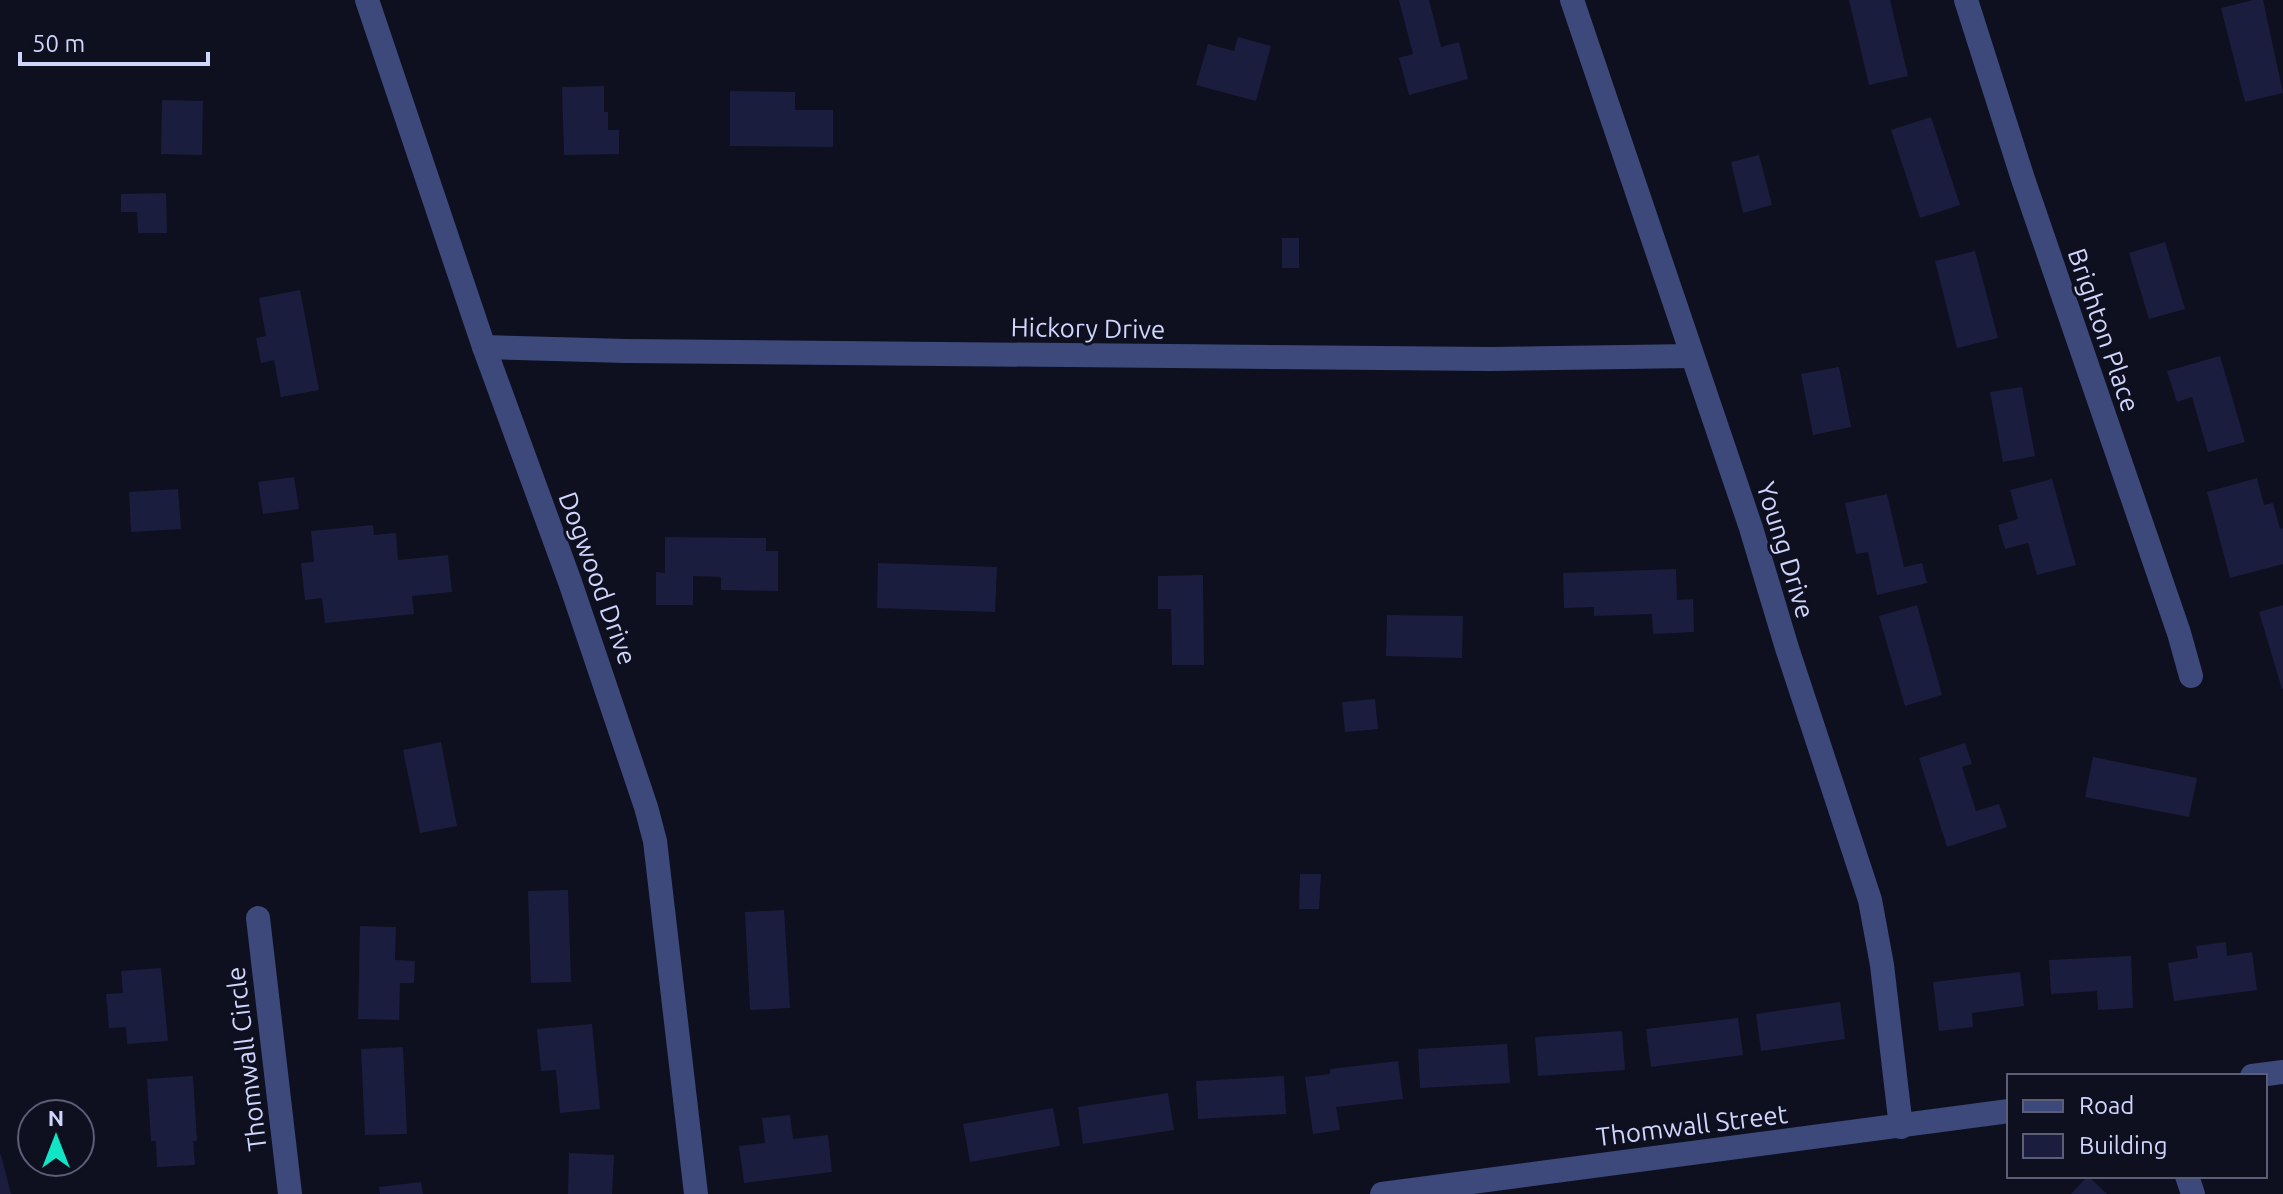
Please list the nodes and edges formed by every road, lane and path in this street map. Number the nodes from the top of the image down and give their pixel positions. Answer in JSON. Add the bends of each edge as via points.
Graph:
{"nodes":[{"id":1,"x":367,"y":0,"type":"edge"},
{"id":2,"x":1572,"y":0,"type":"edge"},
{"id":3,"x":1966,"y":0,"type":"edge"},
{"id":4,"x":484,"y":347,"type":"junction"},
{"id":5,"x":1692,"y":356,"type":"junction"},
{"id":6,"x":2191,"y":676,"type":"dead end"},
{"id":7,"x":258,"y":918,"type":"dead end"},
{"id":8,"x":2007,"y":1111,"type":"edge"},
{"id":9,"x":1901,"y":1127,"type":"junction"},
{"id":10,"x":290,"y":1194,"type":"edge"},
{"id":11,"x":696,"y":1194,"type":"edge"},
{"id":12,"x":1382,"y":1194,"type":"edge"}],
"edges":[{"from":1,"to":4,"type":"street","name":"Dogwood Drive"},
{"from":2,"to":5,"type":"street","name":"Young Drive"},
{"from":3,"to":6,"type":"street","name":"Brighton Place"},
{"from":4,"to":5,"type":"street","name":"Hickory Drive","via":[[1458,359]]},
{"from":4,"to":11,"type":"street","name":"Dogwood Drive","via":[[616,712],[655,841]]},
{"from":5,"to":9,"type":"street","name":"Young Drive","via":[[1870,900]]},
{"from":7,"to":10,"type":"street","name":"Thomwall Circle"},
{"from":8,"to":9,"type":"street","name":"Thomwall Street"},
{"from":9,"to":12,"type":"street","name":"Thomwall Street"}]}
